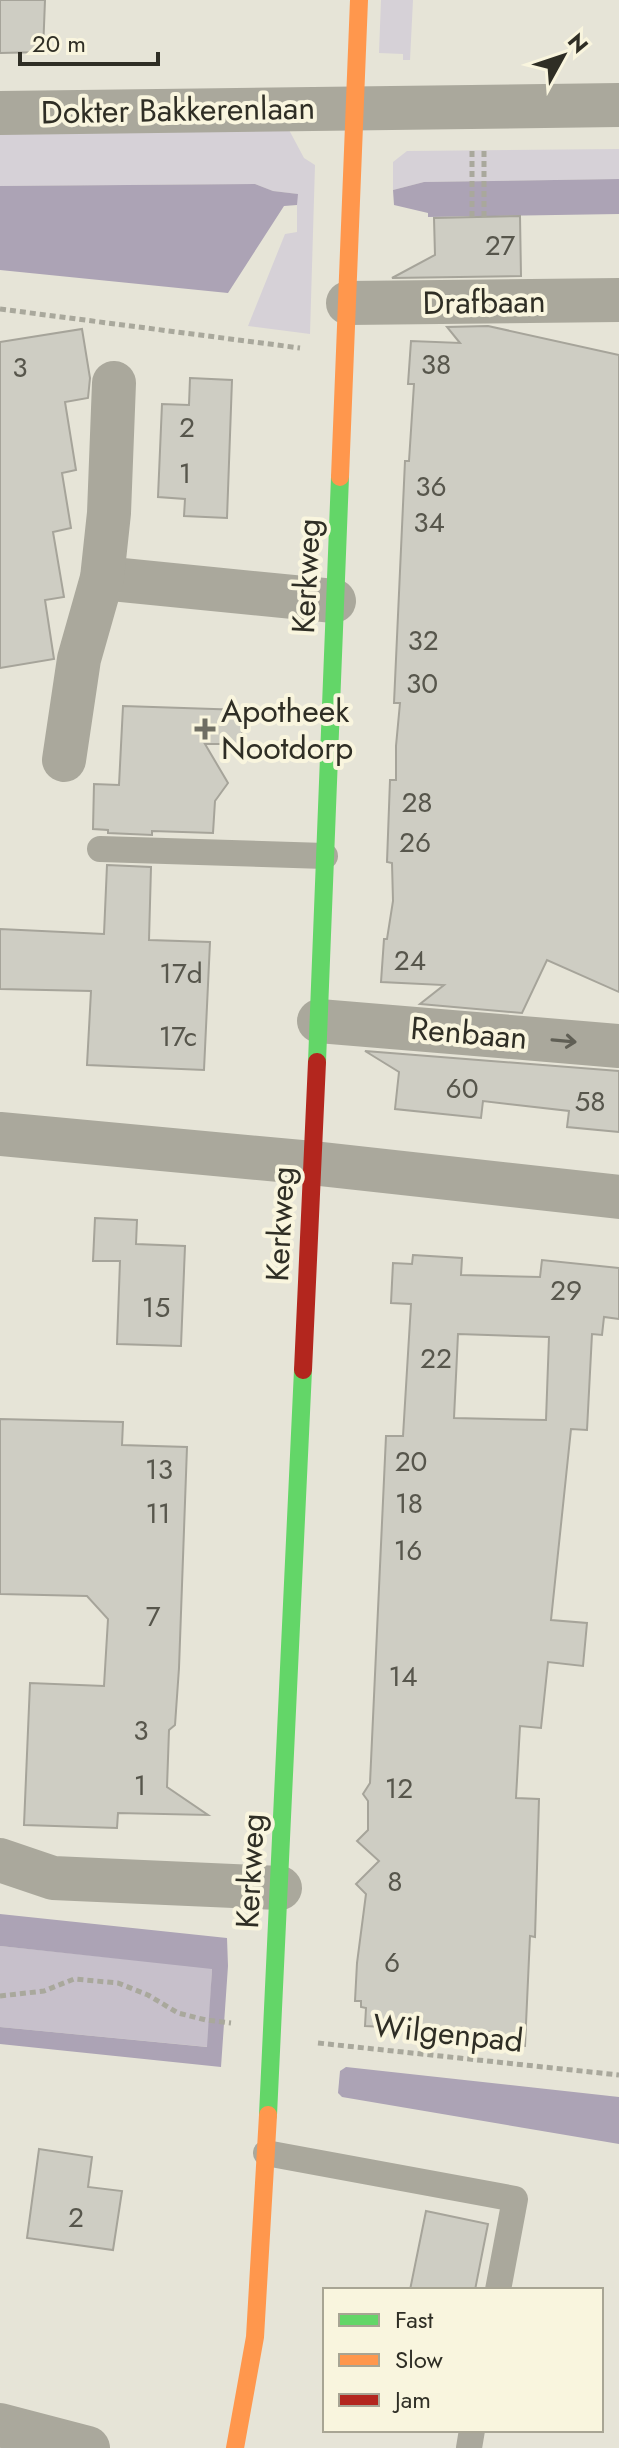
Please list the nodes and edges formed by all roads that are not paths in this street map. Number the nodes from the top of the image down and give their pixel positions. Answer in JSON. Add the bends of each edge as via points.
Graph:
{"nodes":[{"id":1,"x":359,"y":0,"type":"edge"},
{"id":2,"x":619,"y":105,"type":"edge"},
{"id":3,"x":356,"y":107,"type":"junction"},
{"id":4,"x":0,"y":113,"type":"edge"},
{"id":5,"x":619,"y":300,"type":"edge"},
{"id":6,"x":348,"y":303,"type":"junction"},
{"id":7,"x":114,"y":383,"type":"dead end"},
{"id":8,"x":102,"y":578,"type":"junction"},
{"id":9,"x":334,"y":601,"type":"junction"},
{"id":10,"x":64,"y":760,"type":"dead end"},
{"id":11,"x":100,"y":849,"type":"dead end"},
{"id":12,"x":325,"y":856,"type":"junction"},
{"id":13,"x":319,"y":1021,"type":"junction"},
{"id":14,"x":619,"y":1046,"type":"edge"},
{"id":15,"x":0,"y":1134,"type":"edge"},
{"id":16,"x":312,"y":1163,"type":"junction"},
{"id":17,"x":619,"y":1197,"type":"edge"},
{"id":18,"x":0,"y":1860,"type":"edge"},
{"id":19,"x":280,"y":1888,"type":"junction"},
{"id":20,"x":266,"y":2153,"type":"junction"},
{"id":21,"x":498,"y":2288,"type":"edge"},
{"id":22,"x":0,"y":2425,"type":"edge"},
{"id":23,"x":88,"y":2448,"type":"edge"},
{"id":24,"x":235,"y":2448,"type":"edge"}],
"edges":[{"from":1,"to":3,"type":"street","name":"Kerkweg"},
{"from":2,"to":3,"type":"street","name":"Dokter Bakkerenlaan"},
{"from":3,"to":4,"type":"street","name":"Dokter Bakkerenlaan"},
{"from":3,"to":6,"type":"street","name":"Kerkweg"},
{"from":5,"to":6,"type":"street","name":"Drafbaan"},
{"from":6,"to":9,"type":"street","name":"Kerkweg"},
{"from":7,"to":8,"type":"street"},
{"from":8,"to":9,"type":"street"},
{"from":8,"to":10,"type":"street","via":[[79,659]]},
{"from":9,"to":12,"type":"street","name":"Kerkweg"},
{"from":11,"to":12,"type":"lane"},
{"from":12,"to":13,"type":"street","name":"Kerkweg"},
{"from":13,"to":14,"type":"street","name":"Renbaan","one_way":true},
{"from":13,"to":16,"type":"street","name":"Kerkweg"},
{"from":15,"to":16,"type":"street"},
{"from":16,"to":17,"type":"street"},
{"from":16,"to":19,"type":"street","name":"Kerkweg"},
{"from":18,"to":19,"type":"street","via":[[53,1878]]},
{"from":19,"to":20,"type":"street","name":"Kerkweg"},
{"from":20,"to":21,"type":"lane","via":[[515,2199]]},
{"from":20,"to":24,"type":"street","name":"Kerkweg","via":[[255,2337]]},
{"from":22,"to":23,"type":"street"}]}
